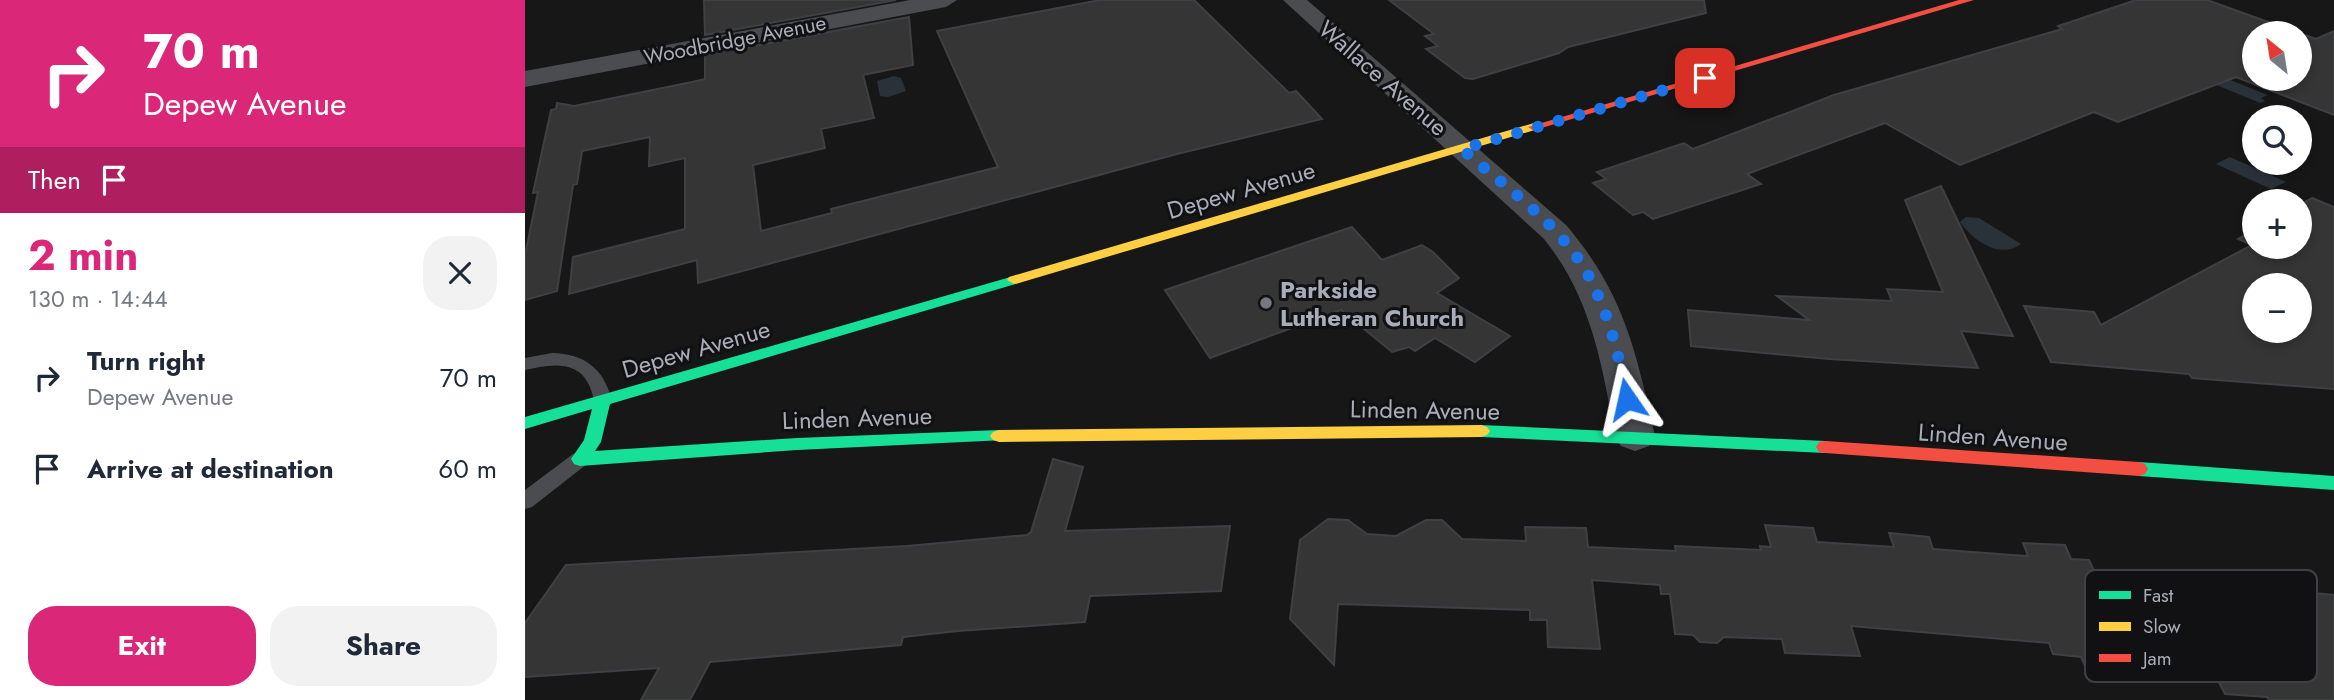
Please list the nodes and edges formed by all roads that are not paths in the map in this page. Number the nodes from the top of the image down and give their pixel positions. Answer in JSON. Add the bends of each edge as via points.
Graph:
{"nodes":[{"id":1,"x":946,"y":0,"type":"edge"},
{"id":2,"x":1294,"y":0,"type":"edge"},
{"id":3,"x":1969,"y":0,"type":"edge"},
{"id":4,"x":525,"y":79,"type":"edge"},
{"id":5,"x":1462,"y":149,"type":"junction"},
{"id":6,"x":525,"y":364,"type":"edge"},
{"id":7,"x":603,"y":400,"type":"junction"},
{"id":8,"x":525,"y":423,"type":"edge"},
{"id":9,"x":1635,"y":436,"type":"junction"},
{"id":10,"x":580,"y":459,"type":"junction"},
{"id":11,"x":2334,"y":483,"type":"edge"},
{"id":12,"x":525,"y":501,"type":"edge"}],
"edges":[{"from":1,"to":4,"type":"street","name":"Woodbridge Avenue"},
{"from":2,"to":5,"type":"street","name":"Wallace Avenue"},
{"from":3,"to":5,"type":"street","name":"Depew Avenue"},
{"from":5,"to":7,"type":"street","name":"Depew Avenue"},
{"from":5,"to":9,"type":"street","name":"Wallace Avenue","via":[[1555,232],[1583,266],[1618,352]]},
{"from":6,"to":7,"type":"lane","via":[[568,359],[600,381]]},
{"from":7,"to":8,"type":"street","name":"Depew Avenue"},
{"from":7,"to":10,"type":"street","via":[[592,442]]},
{"from":9,"to":10,"type":"street","name":"Linden Avenue","via":[[1427,432],[1009,435],[729,446]]},
{"from":9,"to":11,"type":"street","name":"Linden Avenue"},
{"from":10,"to":12,"type":"lane"}]}
